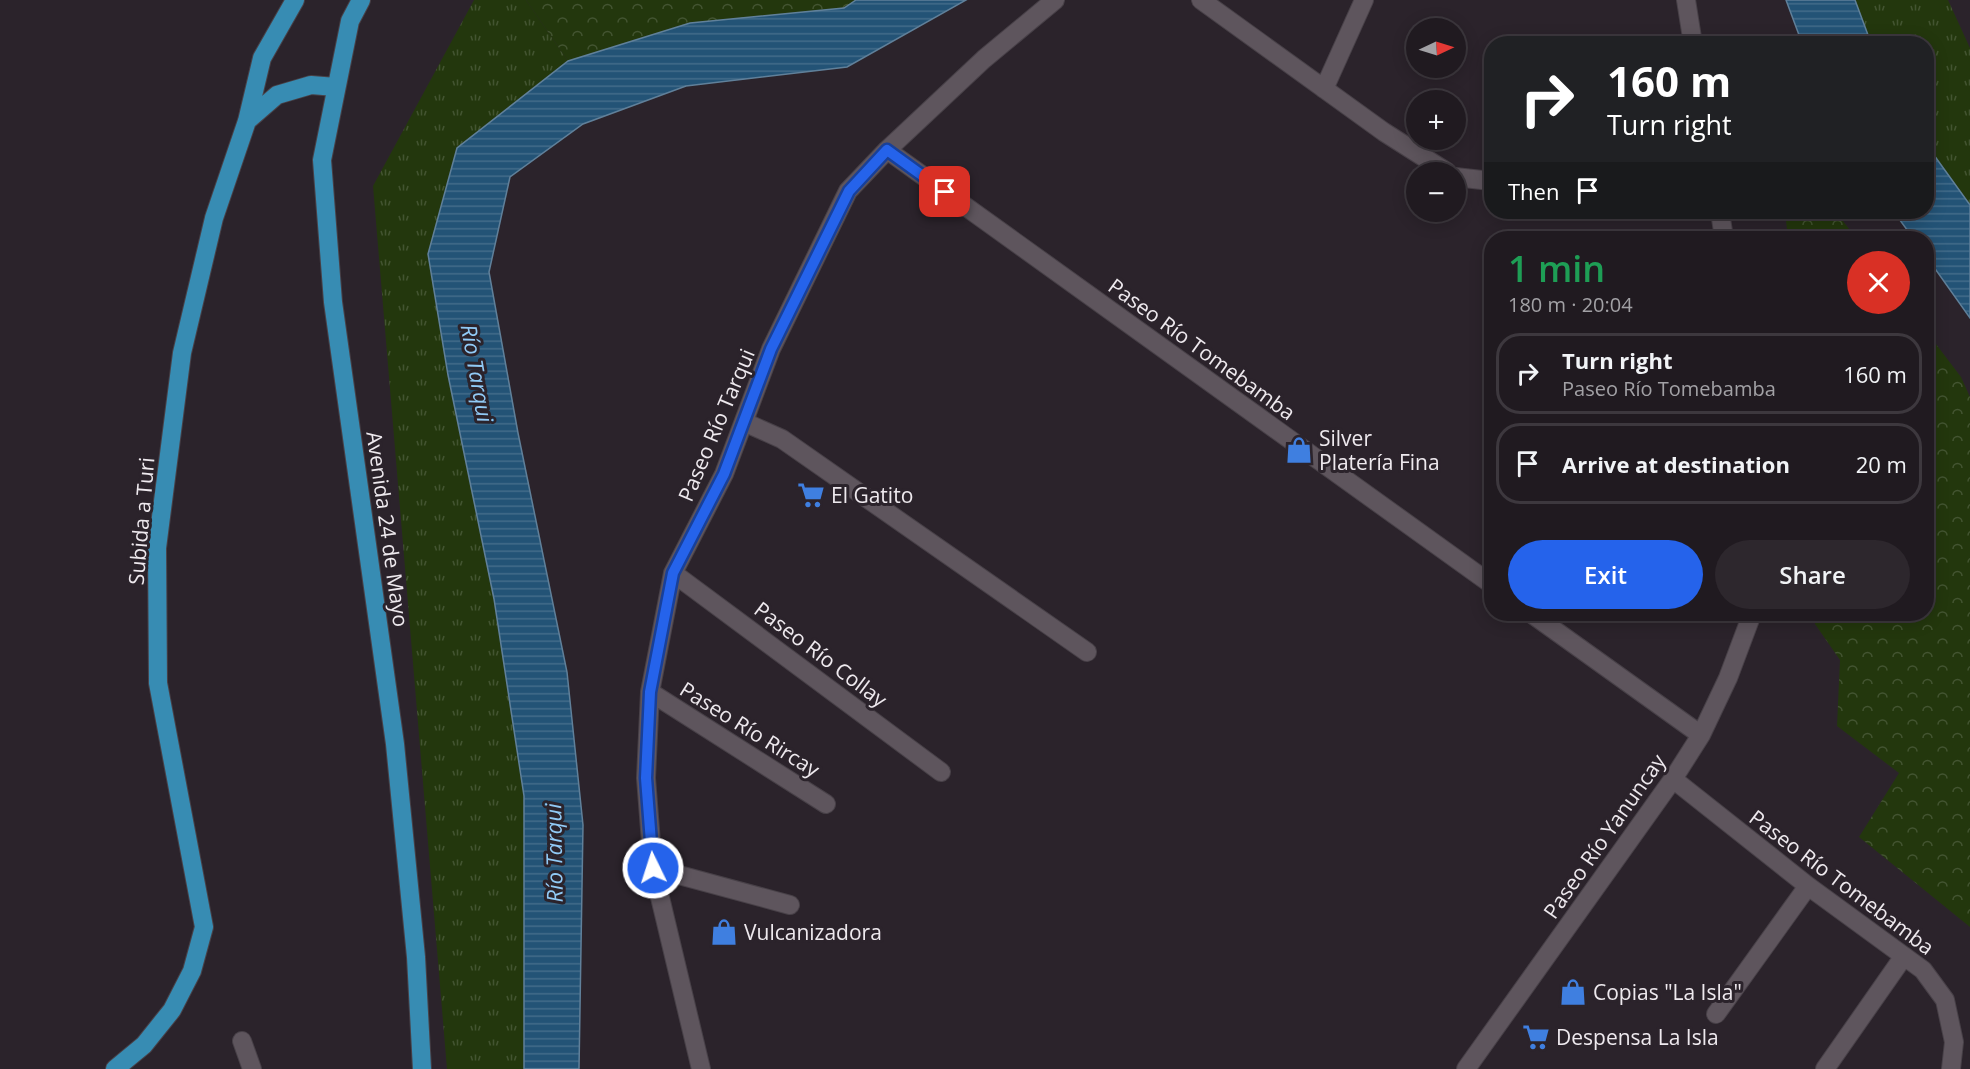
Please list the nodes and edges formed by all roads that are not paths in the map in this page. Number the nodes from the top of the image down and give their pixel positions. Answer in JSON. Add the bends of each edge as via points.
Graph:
{"nodes":[{"id":1,"x":295,"y":0,"type":"edge"},
{"id":2,"x":360,"y":0,"type":"edge"},
{"id":3,"x":1055,"y":0,"type":"edge"},
{"id":4,"x":1201,"y":0,"type":"edge"},
{"id":5,"x":1364,"y":0,"type":"edge"},
{"id":6,"x":1686,"y":0,"type":"edge"},
{"id":7,"x":1693,"y":36,"type":"edge"},
{"id":8,"x":336,"y":87,"type":"junction"},
{"id":9,"x":1324,"y":89,"type":"junction"},
{"id":10,"x":247,"y":121,"type":"junction"},
{"id":11,"x":887,"y":150,"type":"junction"},
{"id":12,"x":1431,"y":162,"type":"edge"},
{"id":13,"x":1466,"y":178,"type":"edge"},
{"id":14,"x":1484,"y":179,"type":"edge"},
{"id":15,"x":744,"y":422,"type":"junction"},
{"id":16,"x":673,"y":573,"type":"junction"},
{"id":17,"x":1484,"y":579,"type":"edge"},
{"id":18,"x":1542,"y":621,"type":"edge"},
{"id":19,"x":1749,"y":621,"type":"edge"},
{"id":20,"x":1087,"y":652,"type":"dead end"},
{"id":21,"x":650,"y":692,"type":"junction"},
{"id":22,"x":1701,"y":735,"type":"junction"},
{"id":23,"x":941,"y":771,"type":"dead end"},
{"id":24,"x":1673,"y":779,"type":"junction"},
{"id":25,"x":826,"y":804,"type":"dead end"},
{"id":26,"x":653,"y":868,"type":"junction"},
{"id":27,"x":1808,"y":886,"type":"junction"},
{"id":28,"x":790,"y":905,"type":"dead end"},
{"id":29,"x":1904,"y":956,"type":"junction"},
{"id":30,"x":1716,"y":1014,"type":"dead end"},
{"id":31,"x":242,"y":1041,"type":"dead end"},
{"id":32,"x":115,"y":1069,"type":"edge"},
{"id":33,"x":252,"y":1069,"type":"edge"},
{"id":34,"x":422,"y":1069,"type":"edge"},
{"id":35,"x":701,"y":1069,"type":"edge"},
{"id":36,"x":1466,"y":1069,"type":"edge"},
{"id":37,"x":1826,"y":1069,"type":"edge"},
{"id":38,"x":1951,"y":1069,"type":"edge"}],
"edges":[{"from":1,"to":10,"type":"main road","name":"Subida a Turi","via":[[262,58]]},
{"from":2,"to":8,"type":"main road","name":"Avenida 24 de Mayo","via":[[350,21]]},
{"from":3,"to":11,"type":"street","name":"Paseo Río Tarqui","via":[[984,59]]},
{"from":4,"to":9,"type":"street"},
{"from":5,"to":9,"type":"street"},
{"from":6,"to":7,"type":"street"},
{"from":8,"to":10,"type":"main road","via":[[311,85],[277,95]]},
{"from":8,"to":34,"type":"main road","name":"Avenida 24 de Mayo","via":[[322,160],[333,302],[395,744],[416,957]]},
{"from":9,"to":12,"type":"street"},
{"from":10,"to":32,"type":"main road","name":"Subida a Turi","via":[[214,218],[182,353],[157,548],[158,683],[204,927],[192,971],[172,1010],[144,1045]]},
{"from":11,"to":15,"type":"street","name":"Paseo Río Tarqui","via":[[849,191],[771,349]]},
{"from":11,"to":17,"type":"street","name":"Paseo Río Tomebamba"},
{"from":13,"to":14,"type":"street"},
{"from":15,"to":16,"type":"street","name":"Paseo Río Tarqui","via":[[724,474]]},
{"from":15,"to":20,"type":"street","via":[[782,439]]},
{"from":16,"to":21,"type":"street","name":"Paseo Río Tarqui"},
{"from":16,"to":23,"type":"street","name":"Paseo Río Collay"},
{"from":18,"to":22,"type":"street"},
{"from":19,"to":22,"type":"street","name":"Paseo Río Yanuncay"},
{"from":21,"to":25,"type":"street","name":"Paseo Río Rircay"},
{"from":21,"to":26,"type":"street","name":"Paseo Río Tarqui","via":[[646,778]]},
{"from":22,"to":24,"type":"street","name":"Paseo Río Yanuncay"},
{"from":24,"to":27,"type":"street","name":"Paseo Río Tomebamba"},
{"from":24,"to":36,"type":"street","name":"Paseo Río Yanuncay"},
{"from":26,"to":28,"type":"street"},
{"from":26,"to":35,"type":"street","name":"Paseo Río Tarqui"},
{"from":27,"to":29,"type":"street","name":"Paseo Río Tomebamba"},
{"from":27,"to":30,"type":"street"},
{"from":29,"to":37,"type":"street"},
{"from":29,"to":38,"type":"street","name":"Paseo Río Tomebamba","via":[[1923,970],[1945,1000],[1954,1042]]},
{"from":31,"to":33,"type":"street"}]}
